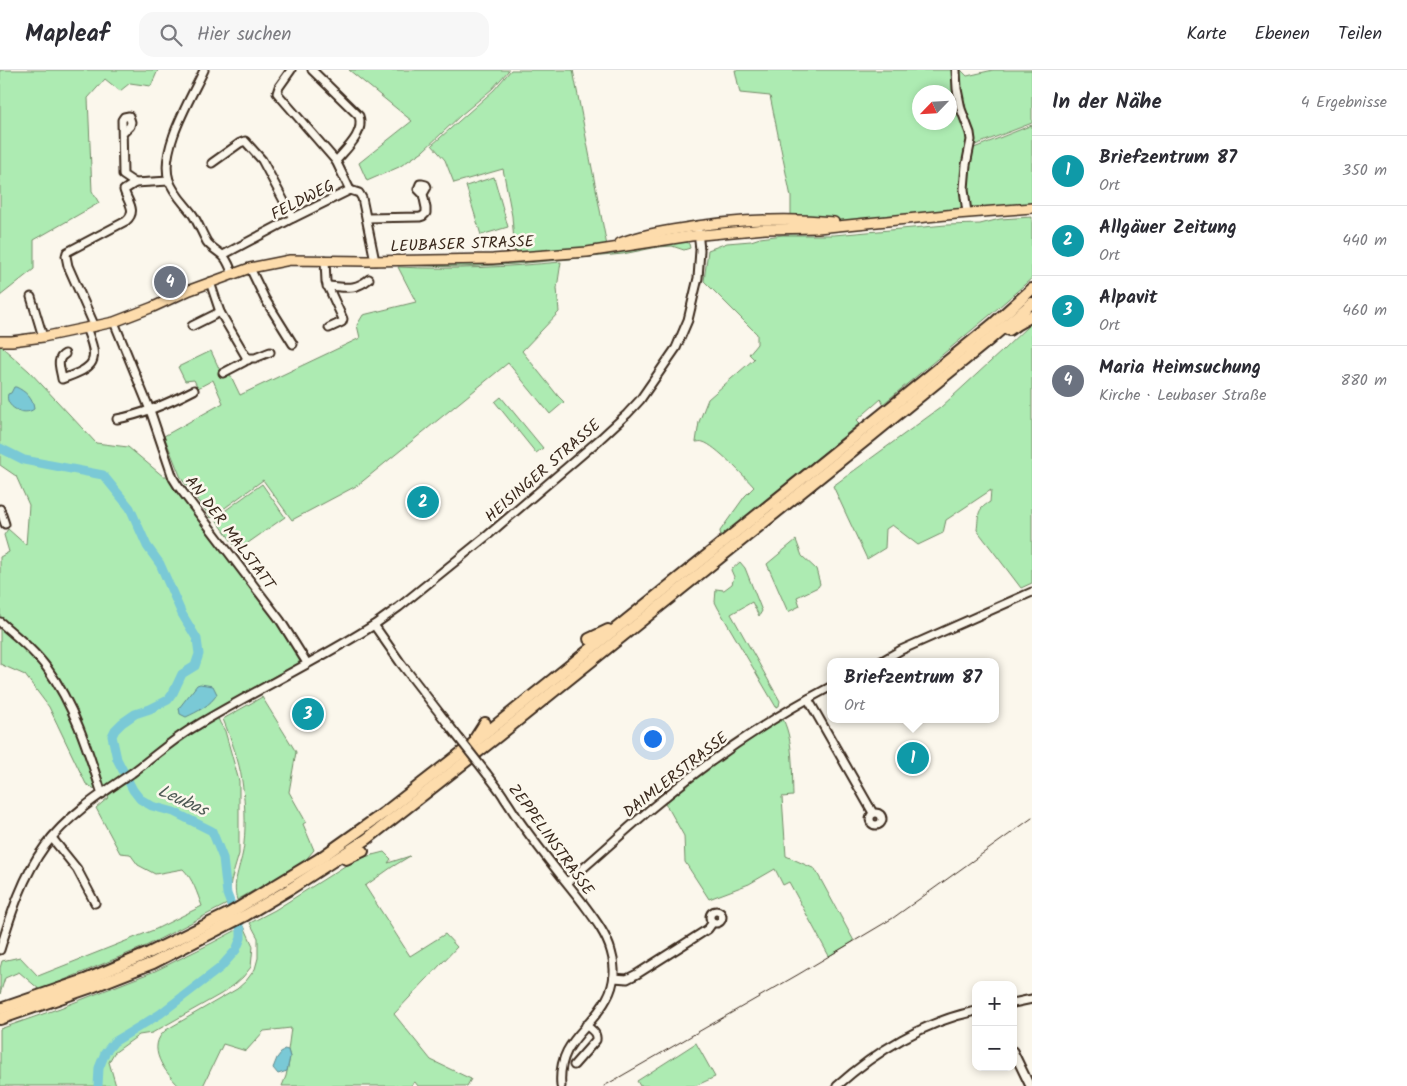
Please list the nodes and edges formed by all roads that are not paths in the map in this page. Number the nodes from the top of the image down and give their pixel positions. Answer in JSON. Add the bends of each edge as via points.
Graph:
{"nodes":[{"id":1,"x":204,"y":70,"type":"edge"},
{"id":2,"x":290,"y":70,"type":"edge"},
{"id":3,"x":312,"y":70,"type":"edge"},
{"id":4,"x":956,"y":70,"type":"edge"},
{"id":5,"x":123,"y":132,"type":"dead end"},
{"id":6,"x":336,"y":161,"type":"junction"},
{"id":7,"x":212,"y":163,"type":"dead end"},
{"id":8,"x":123,"y":175,"type":"junction"},
{"id":9,"x":169,"y":181,"type":"junction"},
{"id":10,"x":135,"y":182,"type":"junction"},
{"id":11,"x":124,"y":190,"type":"junction"},
{"id":12,"x":350,"y":190,"type":"junction"},
{"id":13,"x":423,"y":194,"type":"dead end"},
{"id":14,"x":1032,"y":208,"type":"edge"},
{"id":15,"x":967,"y":214,"type":"junction"},
{"id":16,"x":292,"y":218,"type":"junction"},
{"id":17,"x":367,"y":218,"type":"junction"},
{"id":18,"x":698,"y":230,"type":"junction"},
{"id":19,"x":608,"y":249,"type":"junction"},
{"id":20,"x":223,"y":255,"type":"junction"},
{"id":21,"x":325,"y":260,"type":"junction"},
{"id":22,"x":375,"y":261,"type":"junction"},
{"id":23,"x":250,"y":268,"type":"junction"},
{"id":24,"x":233,"y":274,"type":"junction"},
{"id":25,"x":369,"y":279,"type":"dead end"},
{"id":26,"x":210,"y":282,"type":"junction"},
{"id":27,"x":327,"y":286,"type":"junction"},
{"id":28,"x":1032,"y":289,"type":"edge"},
{"id":29,"x":31,"y":297,"type":"dead end"},
{"id":30,"x":1032,"y":303,"type":"edge"},
{"id":31,"x":220,"y":312,"type":"junction"},
{"id":32,"x":1032,"y":316,"type":"edge"},
{"id":33,"x":114,"y":322,"type":"junction"},
{"id":34,"x":192,"y":326,"type":"dead end"},
{"id":35,"x":91,"y":328,"type":"junction"},
{"id":36,"x":329,"y":328,"type":"dead end"},
{"id":37,"x":43,"y":337,"type":"junction"},
{"id":38,"x":990,"y":339,"type":"junction"},
{"id":39,"x":0,"y":341,"type":"edge"},
{"id":40,"x":293,"y":344,"type":"dead end"},
{"id":41,"x":270,"y":352,"type":"dead end"},
{"id":42,"x":65,"y":354,"type":"dead end"},
{"id":43,"x":247,"y":359,"type":"junction"},
{"id":44,"x":223,"y":373,"type":"dead end"},
{"id":45,"x":194,"y":390,"type":"dead end"},
{"id":46,"x":150,"y":410,"type":"junction"},
{"id":47,"x":117,"y":419,"type":"dead end"},
{"id":48,"x":0,"y":510,"type":"edge"},
{"id":49,"x":5,"y":524,"type":"dead end"},
{"id":50,"x":1032,"y":592,"type":"edge"},
{"id":51,"x":626,"y":620,"type":"junction"},
{"id":52,"x":0,"y":622,"type":"edge"},
{"id":53,"x":374,"y":625,"type":"junction"},
{"id":54,"x":589,"y":639,"type":"dead end"},
{"id":55,"x":887,"y":658,"type":"edge"},
{"id":56,"x":305,"y":664,"type":"junction"},
{"id":57,"x":827,"y":689,"type":"edge"},
{"id":58,"x":808,"y":699,"type":"junction"},
{"id":59,"x":485,"y":723,"type":"dead end"},
{"id":60,"x":497,"y":738,"type":"junction"},
{"id":61,"x":470,"y":746,"type":"junction"},
{"id":62,"x":458,"y":778,"type":"dead end"},
{"id":63,"x":102,"y":794,"type":"junction"},
{"id":64,"x":873,"y":813,"type":"dead end"},
{"id":65,"x":52,"y":838,"type":"junction"},
{"id":66,"x":363,"y":851,"type":"dead end"},
{"id":67,"x":325,"y":867,"type":"junction"},
{"id":68,"x":567,"y":882,"type":"junction"},
{"id":69,"x":95,"y":903,"type":"dead end"},
{"id":70,"x":256,"y":904,"type":"junction"},
{"id":71,"x":713,"y":922,"type":"dead end"},
{"id":72,"x":209,"y":929,"type":"junction"},
{"id":73,"x":0,"y":950,"type":"edge"},
{"id":74,"x":614,"y":978,"type":"junction"},
{"id":75,"x":1032,"y":999,"type":"edge"},
{"id":76,"x":1017,"y":1002,"type":"edge"},
{"id":77,"x":0,"y":1009,"type":"edge"},
{"id":78,"x":972,"y":1012,"type":"edge"},
{"id":79,"x":0,"y":1019,"type":"edge"},
{"id":80,"x":586,"y":1025,"type":"junction"},
{"id":81,"x":1017,"y":1059,"type":"edge"},
{"id":82,"x":574,"y":1065,"type":"dead end"},
{"id":83,"x":561,"y":1086,"type":"edge"},
{"id":84,"x":837,"y":1086,"type":"edge"},
{"id":85,"x":1030,"y":1086,"type":"edge"}],
"edges":[{"from":1,"to":9,"type":"street","via":[[169,148]]},
{"from":2,"to":6,"type":"street","via":[[278,87],[278,93]]},
{"from":3,"to":6,"type":"street","via":[[359,116],[361,122],[358,133]]},
{"from":4,"to":15,"type":"street","via":[[961,109],[971,140],[964,189]]},
{"from":5,"to":8,"type":"street"},
{"from":6,"to":12,"type":"street"},
{"from":7,"to":16,"type":"street","via":[[246,141],[262,160]]},
{"from":8,"to":10,"type":"street"},
{"from":8,"to":11,"type":"street"},
{"from":9,"to":10,"type":"street"},
{"from":9,"to":20,"type":"street","via":[[212,248]]},
{"from":10,"to":11,"type":"street"},
{"from":11,"to":35,"type":"street","via":[[131,207],[131,217],[70,250],[66,256]]},
{"from":12,"to":16,"type":"street","name":"FELDWEG"},
{"from":12,"to":17,"type":"street","name":"FELDWEG","via":[[359,193]]},
{"from":13,"to":17,"type":"street","via":[[424,216]]},
{"from":14,"to":15,"type":"main road"},
{"from":15,"to":18,"type":"main road","via":[[818,228]]},
{"from":16,"to":20,"type":"street","name":"FELDWEG"},
{"from":17,"to":22,"type":"street","name":"FELDWEG"},
{"from":18,"to":19,"type":"main road","name":"LEUBASER STRASSE","via":[[674,238]]},
{"from":18,"to":19,"type":"main road","via":[[638,236]]},
{"from":18,"to":53,"type":"street","name":"HEISINGER STRASSE","via":[[698,278],[688,320],[676,348],[640,400],[600,439],[491,532]]},
{"from":19,"to":22,"type":"main road","name":"LEUBASER STRASSE","via":[[493,259]]},
{"from":20,"to":24,"type":"street"},
{"from":21,"to":22,"type":"main road","name":"LEUBASER STRASSE"},
{"from":21,"to":23,"type":"main road","name":"LEUBASER STRASSE","via":[[290,260]]},
{"from":21,"to":27,"type":"street"},
{"from":23,"to":24,"type":"main road","name":"LEUBASER STRASSE"},
{"from":23,"to":40,"type":"street","via":[[264,299]]},
{"from":24,"to":26,"type":"main road","name":"LEUBASER STRASSE"},
{"from":25,"to":27,"type":"street","via":[[355,288]]},
{"from":26,"to":31,"type":"street"},
{"from":26,"to":33,"type":"main road","name":"LEUBASER STRASSE"},
{"from":27,"to":36,"type":"street","via":[[343,319]]},
{"from":28,"to":51,"type":"highway"},
{"from":29,"to":37,"type":"street"},
{"from":30,"to":38,"type":"highway"},
{"from":31,"to":34,"type":"street"},
{"from":31,"to":43,"type":"street"},
{"from":32,"to":38,"type":"highway"},
{"from":33,"to":35,"type":"main road","name":"LEUBASER STRASSE"},
{"from":33,"to":46,"type":"street","name":"AN DER MALSTATT"},
{"from":35,"to":37,"type":"main road","name":"LEUBASER STRASSE"},
{"from":35,"to":42,"type":"street","via":[[94,358],[87,368],[62,379],[59,359]]},
{"from":37,"to":39,"type":"main road","name":"LEUBASER STRASSE"},
{"from":38,"to":60,"type":"highway"},
{"from":41,"to":43,"type":"street"},
{"from":43,"to":44,"type":"street"},
{"from":45,"to":46,"type":"street"},
{"from":46,"to":47,"type":"street"},
{"from":46,"to":56,"type":"street","name":"AN DER MALSTATT","via":[[178,486],[280,620]]},
{"from":48,"to":49,"type":"street"},
{"from":50,"to":55,"type":"street"},
{"from":51,"to":54,"type":"highway"},
{"from":51,"to":61,"type":"highway"},
{"from":52,"to":63,"type":"street","via":[[46,667],[63,694],[84,739]]},
{"from":53,"to":56,"type":"street","name":"HEISINGER STRASSE"},
{"from":53,"to":68,"type":"street","name":"ZEPPELINSTRASSE","bridge":true},
{"from":56,"to":63,"type":"street","name":"HEISINGER STRASSE","via":[[196,725]]},
{"from":57,"to":58,"type":"street","name":"DAIMLERSTRASSE"},
{"from":58,"to":64,"type":"street"},
{"from":58,"to":68,"type":"street","name":"DAIMLERSTRASSE","via":[[698,770]]},
{"from":59,"to":61,"type":"highway"},
{"from":60,"to":62,"type":"highway"},
{"from":60,"to":67,"type":"highway"},
{"from":61,"to":70,"type":"highway","via":[[384,813]]},
{"from":63,"to":65,"type":"street","name":"HEISINGER STRASSE"},
{"from":65,"to":69,"type":"street","via":[[77,869]]},
{"from":65,"to":73,"type":"street","name":"HEISINGER STRASSE","via":[[25,881]]},
{"from":66,"to":67,"type":"highway"},
{"from":67,"to":70,"type":"highway"},
{"from":68,"to":74,"type":"street","name":"ZEPPELINSTRASSE","via":[[593,917],[612,951]]},
{"from":70,"to":72,"type":"highway"},
{"from":71,"to":74,"type":"street","via":[[708,929],[637,974],[627,979]]},
{"from":72,"to":77,"type":"highway","via":[[85,980]]},
{"from":72,"to":79,"type":"highway","via":[[153,963]]},
{"from":74,"to":80,"type":"street","name":"ZEPPELINSTRASSE","via":[[605,1002]]},
{"from":75,"to":76,"type":"street"},
{"from":78,"to":84,"type":"street","via":[[901,1040],[871,1058]]},
{"from":80,"to":82,"type":"street","via":[[595,1032],[596,1040]]},
{"from":80,"to":83,"type":"street","name":"ZEPPELINSTRASSE","via":[[571,1043],[564,1059]]},
{"from":81,"to":85,"type":"street"}]}
